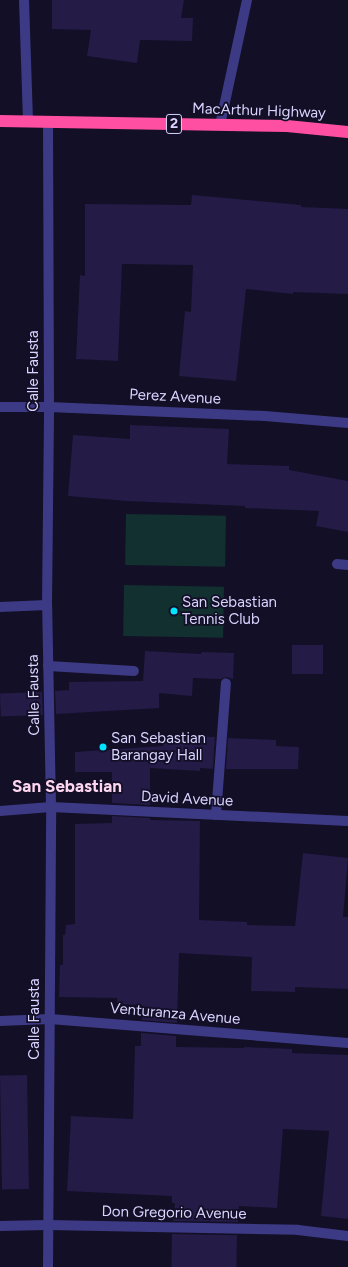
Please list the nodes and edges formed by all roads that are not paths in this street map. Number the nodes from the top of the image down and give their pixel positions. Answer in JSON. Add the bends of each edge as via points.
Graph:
{"nodes":[{"id":1,"x":24,"y":0,"type":"edge"},
{"id":2,"x":247,"y":0,"type":"edge"},
{"id":3,"x":0,"y":121,"type":"edge"},
{"id":4,"x":28,"y":121,"type":"junction"},
{"id":5,"x":48,"y":122,"type":"junction"},
{"id":6,"x":220,"y":125,"type":"junction"},
{"id":7,"x":348,"y":132,"type":"edge"},
{"id":8,"x":0,"y":407,"type":"edge"},
{"id":9,"x":49,"y":407,"type":"junction"},
{"id":10,"x":348,"y":423,"type":"edge"},
{"id":11,"x":337,"y":564,"type":"dead end"},
{"id":12,"x":348,"y":565,"type":"edge"},
{"id":13,"x":47,"y":605,"type":"junction"},
{"id":14,"x":0,"y":607,"type":"edge"},
{"id":15,"x":48,"y":666,"type":"junction"},
{"id":16,"x":134,"y":671,"type":"dead end"},
{"id":17,"x":226,"y":683,"type":"dead end"},
{"id":18,"x":51,"y":807,"type":"junction"},
{"id":19,"x":0,"y":811,"type":"edge"},
{"id":20,"x":216,"y":815,"type":"junction"},
{"id":21,"x":348,"y":822,"type":"edge"},
{"id":22,"x":50,"y":1019,"type":"junction"},
{"id":23,"x":0,"y":1021,"type":"edge"},
{"id":24,"x":348,"y":1043,"type":"edge"},
{"id":25,"x":48,"y":1225,"type":"junction"},
{"id":26,"x":0,"y":1226,"type":"edge"},
{"id":27,"x":348,"y":1236,"type":"edge"},
{"id":28,"x":48,"y":1267,"type":"edge"}],
"edges":[{"from":1,"to":4,"type":"street"},
{"from":2,"to":6,"type":"street"},
{"from":3,"to":4,"type":"highway","name":"MacArthur Highway","number":"2"},
{"from":4,"to":5,"type":"highway","name":"MacArthur Highway","number":"2"},
{"from":5,"to":6,"type":"highway","name":"MacArthur Highway","number":"2"},
{"from":5,"to":9,"type":"street","name":"Calle Fausta"},
{"from":6,"to":7,"type":"highway","name":"MacArthur Highway","number":"2","via":[[287,126]]},
{"from":8,"to":9,"type":"street","name":"Perez Avenue"},
{"from":9,"to":10,"type":"street","name":"Perez Avenue","via":[[265,416]]},
{"from":9,"to":13,"type":"street","name":"Calle Fausta"},
{"from":11,"to":12,"type":"street"},
{"from":13,"to":14,"type":"street"},
{"from":13,"to":15,"type":"street","name":"Calle Fausta"},
{"from":15,"to":16,"type":"street"},
{"from":15,"to":18,"type":"street","name":"Calle Fausta"},
{"from":17,"to":20,"type":"street"},
{"from":18,"to":19,"type":"street","name":"David Avenue"},
{"from":18,"to":20,"type":"street","name":"David Avenue"},
{"from":18,"to":22,"type":"street","name":"Calle Fausta"},
{"from":20,"to":21,"type":"street","name":"David Avenue"},
{"from":22,"to":23,"type":"street","name":"Venturanza Avenue"},
{"from":22,"to":24,"type":"street","name":"Venturanza Avenue"},
{"from":22,"to":25,"type":"street","name":"Calle Fausta"},
{"from":25,"to":26,"type":"street","name":"Don Gregorio Avenue"},
{"from":25,"to":27,"type":"street","name":"Don Gregorio Avenue","via":[[298,1230]]},
{"from":25,"to":28,"type":"street","name":"Calle Fausta"}]}
